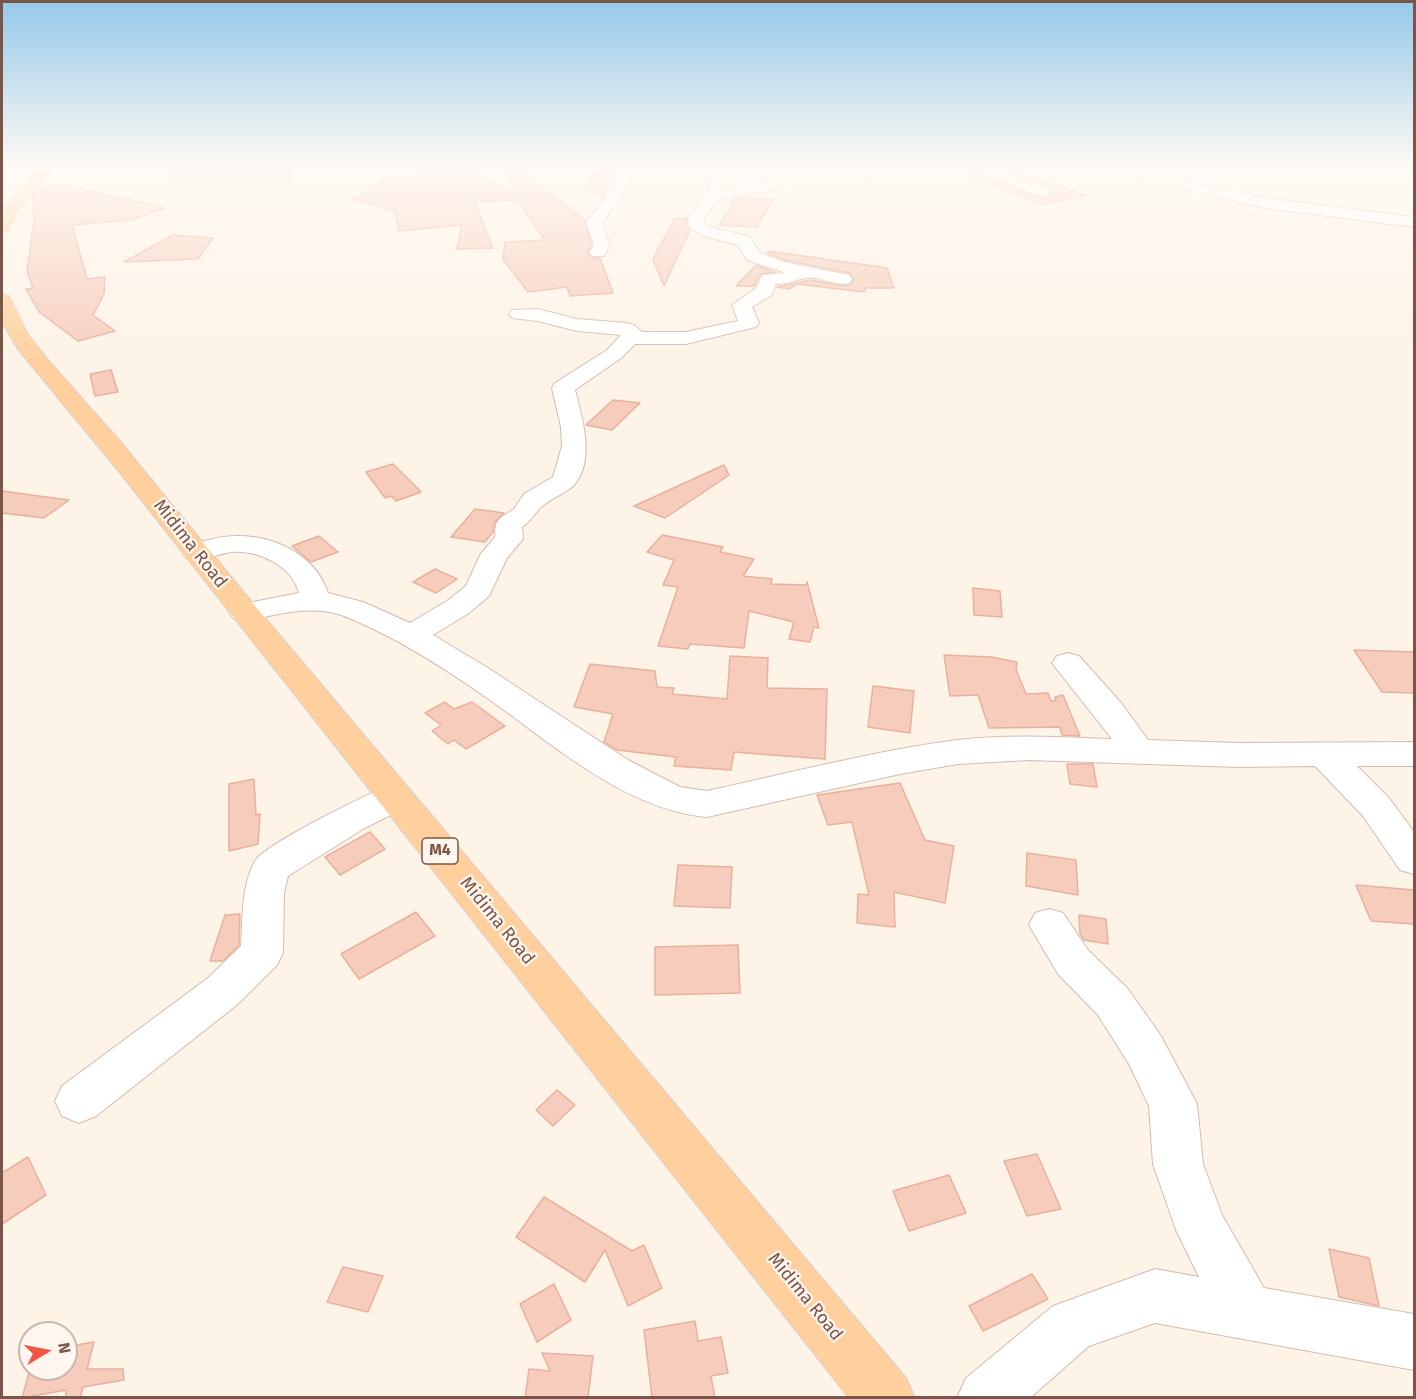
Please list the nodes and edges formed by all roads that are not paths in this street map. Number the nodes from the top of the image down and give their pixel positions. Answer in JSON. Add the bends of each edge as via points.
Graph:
{"nodes":[{"id":1,"x":598,"y":233,"type":"edge"},
{"id":2,"x":717,"y":233,"type":"edge"},
{"id":3,"x":598,"y":252,"type":"dead end"},
{"id":4,"x":803,"y":272,"type":"junction"},
{"id":5,"x":843,"y":279,"type":"dead end"},
{"id":6,"x":2,"y":300,"type":"edge"},
{"id":7,"x":519,"y":314,"type":"dead end"},
{"id":8,"x":631,"y":338,"type":"junction"},
{"id":9,"x":196,"y":552,"type":"junction"},
{"id":10,"x":316,"y":602,"type":"junction"},
{"id":11,"x":244,"y":612,"type":"junction"},
{"id":12,"x":412,"y":635,"type":"junction"},
{"id":13,"x":1068,"y":663,"type":"dead end"},
{"id":14,"x":1138,"y":751,"type":"junction"},
{"id":15,"x":1414,"y":754,"type":"edge"},
{"id":16,"x":1324,"y":755,"type":"junction"},
{"id":17,"x":395,"y":797,"type":"junction"},
{"id":18,"x":1414,"y":860,"type":"edge"},
{"id":19,"x":1049,"y":925,"type":"dead end"},
{"id":20,"x":79,"y":1101,"type":"dead end"},
{"id":21,"x":1247,"y":1311,"type":"junction"},
{"id":22,"x":1414,"y":1342,"type":"edge"},
{"id":23,"x":886,"y":1398,"type":"edge"},
{"id":24,"x":986,"y":1398,"type":"edge"}],
"edges":[{"from":1,"to":3,"type":"street","via":[[602,245]]},
{"from":2,"to":4,"type":"street","via":[[744,241],[759,260]]},
{"from":4,"to":5,"type":"street"},
{"from":4,"to":8,"type":"street","via":[[789,278],[768,279],[765,291],[742,305],[750,323],[743,326],[686,338]]},
{"from":6,"to":9,"type":"main road","name":"Midima Road","number":"M4","via":[[48,373]]},
{"from":7,"to":8,"type":"street","via":[[627,329],[633,334]]},
{"from":8,"to":12,"type":"street","via":[[563,388],[574,446],[564,481],[533,500],[509,525],[509,539],[494,555],[478,590]]},
{"from":9,"to":10,"type":"street","via":[[239,544],[278,553],[309,580]]},
{"from":9,"to":11,"type":"main road","name":"Midima Road","number":"M4"},
{"from":10,"to":11,"type":"street"},
{"from":10,"to":12,"type":"street","via":[[355,609]]},
{"from":11,"to":17,"type":"main road","name":"Midima Road","number":"M4"},
{"from":12,"to":14,"type":"street","via":[[603,762],[683,803],[717,802],[958,752],[1029,748]]},
{"from":13,"to":14,"type":"street"},
{"from":14,"to":16,"type":"street"},
{"from":15,"to":16,"type":"street"},
{"from":16,"to":18,"type":"street","via":[[1376,807]]},
{"from":17,"to":20,"type":"street","via":[[350,819],[271,868],[264,893],[262,953],[223,991]]},
{"from":17,"to":23,"type":"main road","name":"Midima Road","number":"M4"},
{"from":19,"to":21,"type":"street","via":[[1073,962],[1113,1002],[1145,1050],[1173,1104],[1178,1164],[1202,1230]]},
{"from":21,"to":22,"type":"street"},
{"from":21,"to":24,"type":"street","via":[[1155,1296],[1072,1325]]}]}
